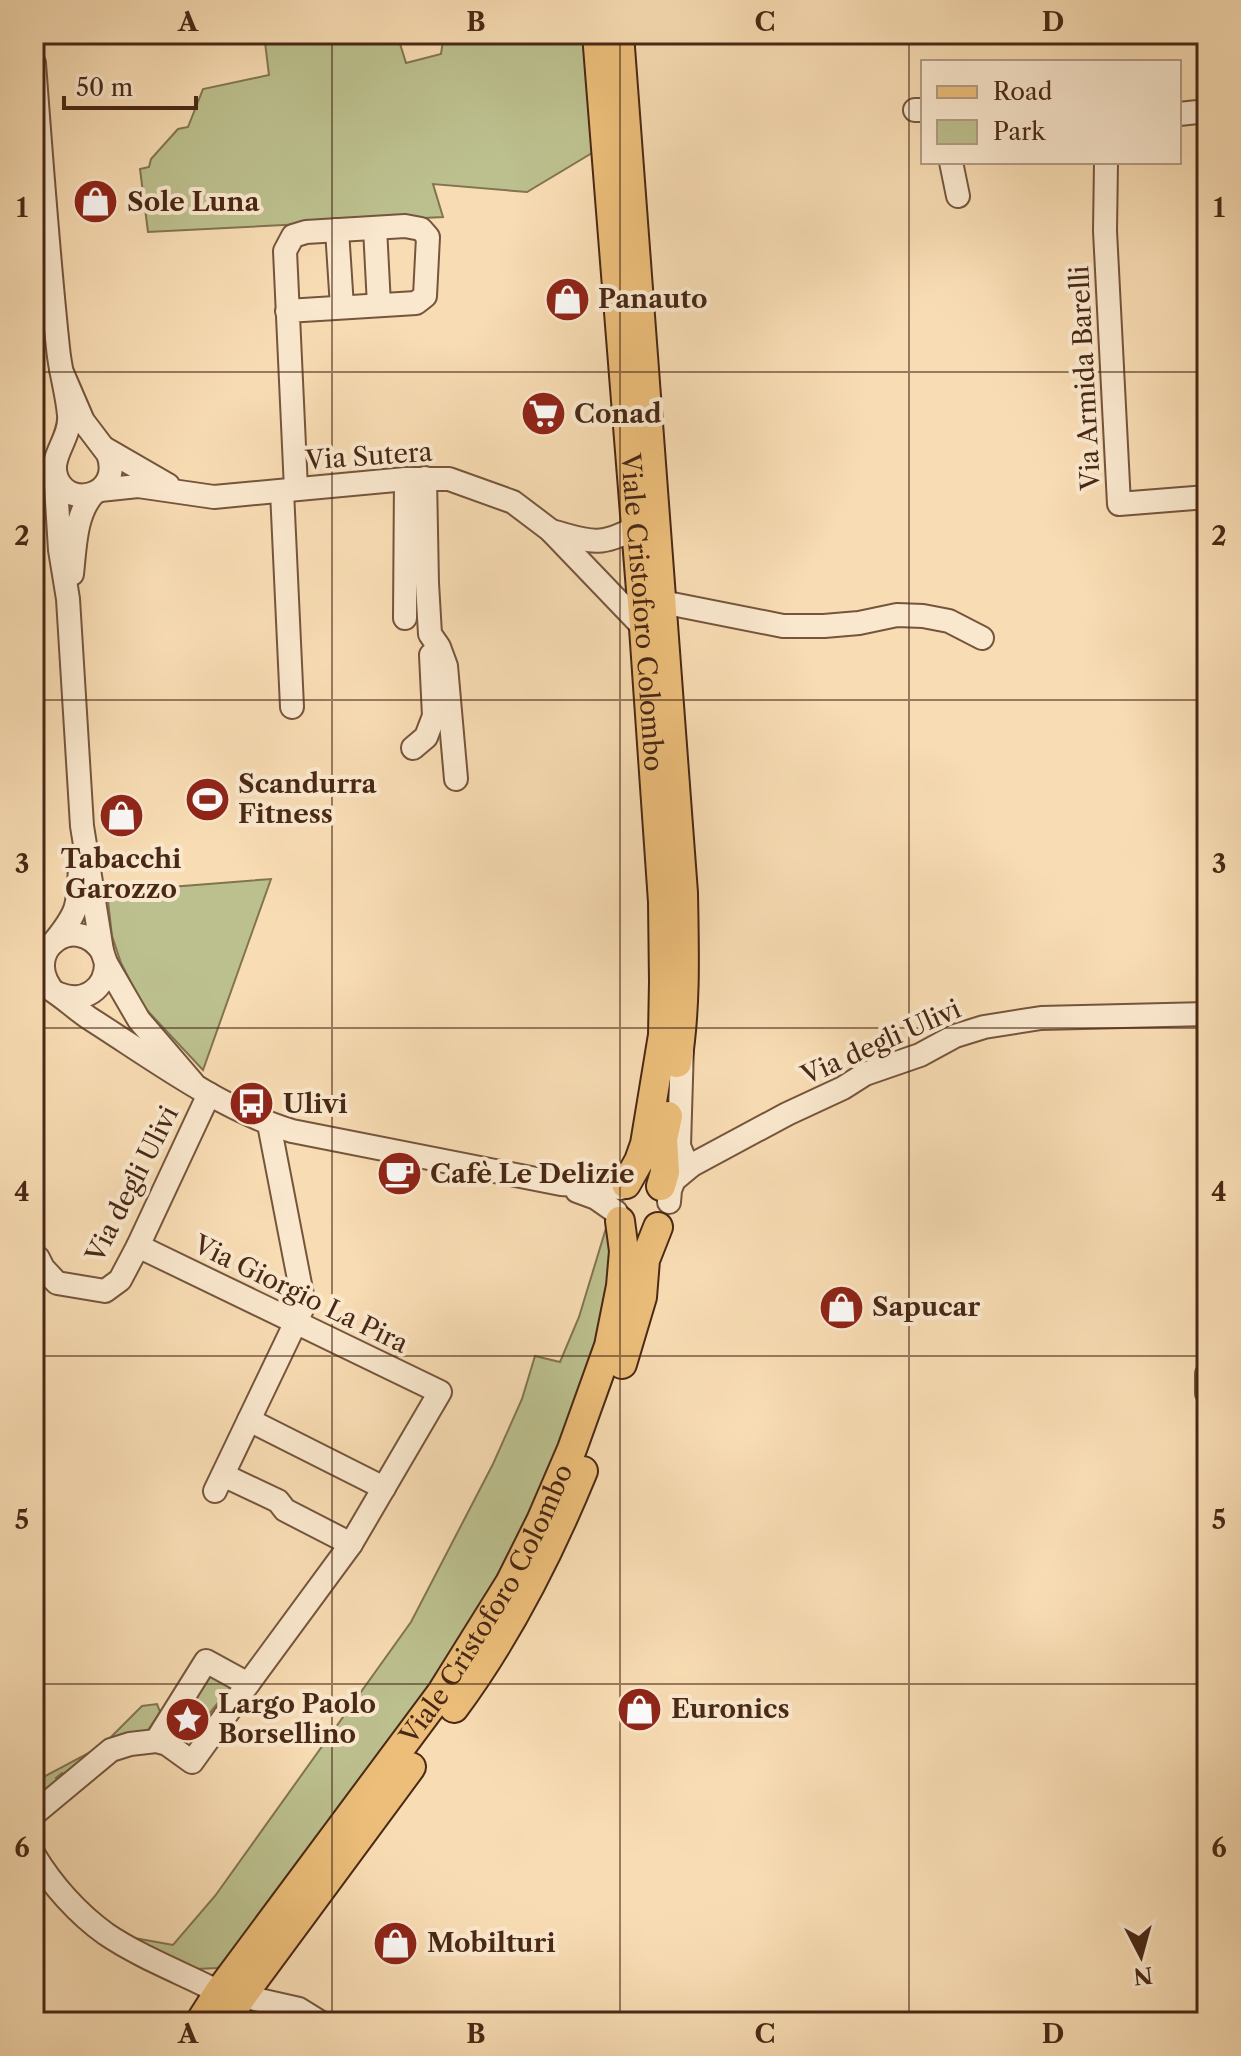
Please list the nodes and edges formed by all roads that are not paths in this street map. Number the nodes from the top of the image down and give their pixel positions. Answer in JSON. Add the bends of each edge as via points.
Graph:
{"nodes":[{"id":1,"x":597,"y":34,"type":"edge"},
{"id":2,"x":619,"y":34,"type":"edge"},
{"id":3,"x":34,"y":63,"type":"edge"},
{"id":4,"x":1207,"y":111,"type":"edge"},
{"id":5,"x":1181,"y":114,"type":"edge"},
{"id":6,"x":951,"y":164,"type":"edge"},
{"id":7,"x":1106,"y":164,"type":"edge"},
{"id":8,"x":958,"y":196,"type":"dead end"},
{"id":9,"x":375,"y":228,"type":"junction"},
{"id":10,"x":337,"y":230,"type":"junction"},
{"id":11,"x":379,"y":305,"type":"junction"},
{"id":12,"x":342,"y":307,"type":"junction"},
{"id":13,"x":287,"y":311,"type":"junction"},
{"id":14,"x":61,"y":370,"type":"junction"},
{"id":15,"x":102,"y":446,"type":"junction"},
{"id":16,"x":58,"y":459,"type":"junction"},
{"id":17,"x":415,"y":479,"type":"junction"},
{"id":18,"x":289,"y":490,"type":"junction"},
{"id":19,"x":96,"y":492,"type":"junction"},
{"id":20,"x":179,"y":492,"type":"junction"},
{"id":21,"x":1207,"y":497,"type":"edge"},
{"id":22,"x":635,"y":528,"type":"junction"},
{"id":23,"x":550,"y":530,"type":"junction"},
{"id":24,"x":68,"y":599,"type":"junction"},
{"id":25,"x":662,"y":602,"type":"junction"},
{"id":26,"x":405,"y":618,"type":"dead end"},
{"id":27,"x":644,"y":628,"type":"junction"},
{"id":28,"x":430,"y":634,"type":"junction"},
{"id":29,"x":982,"y":638,"type":"dead end"},
{"id":30,"x":292,"y":707,"type":"dead end"},
{"id":31,"x":413,"y":748,"type":"dead end"},
{"id":32,"x":456,"y":779,"type":"dead end"},
{"id":33,"x":82,"y":826,"type":"junction"},
{"id":34,"x":46,"y":946,"type":"edge"},
{"id":35,"x":104,"y":957,"type":"junction"},
{"id":36,"x":48,"y":987,"type":"edge"},
{"id":37,"x":1207,"y":1014,"type":"edge"},
{"id":38,"x":201,"y":1088,"type":"junction"},
{"id":39,"x":269,"y":1124,"type":"junction"},
{"id":40,"x":672,"y":1187,"type":"junction"},
{"id":41,"x":621,"y":1201,"type":"junction"},
{"id":42,"x":138,"y":1246,"type":"junction"},
{"id":43,"x":34,"y":1257,"type":"edge"},
{"id":44,"x":297,"y":1323,"type":"junction"},
{"id":45,"x":1207,"y":1374,"type":"edge"},
{"id":46,"x":1207,"y":1393,"type":"edge"},
{"id":47,"x":249,"y":1420,"type":"junction"},
{"id":48,"x":384,"y":1488,"type":"junction"},
{"id":49,"x":351,"y":1544,"type":"junction"},
{"id":50,"x":252,"y":1679,"type":"junction"},
{"id":51,"x":156,"y":1741,"type":"junction"},
{"id":52,"x":34,"y":1814,"type":"edge"},
{"id":53,"x":34,"y":1855,"type":"edge"},
{"id":54,"x":230,"y":1994,"type":"junction"},
{"id":55,"x":200,"y":2022,"type":"edge"},
{"id":56,"x":226,"y":2022,"type":"edge"},
{"id":57,"x":320,"y":2022,"type":"edge"}],
"edges":[{"from":1,"to":22,"type":"main road","name":"Viale Cristoforo Colombo"},
{"from":2,"to":25,"type":"main road","name":"Viale Cristoforo Colombo"},
{"from":3,"to":14,"type":"street"},
{"from":4,"to":5,"type":"street"},
{"from":6,"to":8,"type":"street"},
{"from":7,"to":21,"type":"street","name":"Via Armida Barelli","via":[[1119,504]]},
{"from":9,"to":10,"type":"street"},
{"from":9,"to":11,"type":"street"},
{"from":9,"to":11,"type":"street","via":[[405,226],[421,229],[428,237],[425,296],[416,303]]},
{"from":10,"to":12,"type":"street"},
{"from":10,"to":13,"type":"street","via":[[293,236],[285,251]]},
{"from":11,"to":12,"type":"street"},
{"from":12,"to":13,"type":"street"},
{"from":13,"to":18,"type":"street"},
{"from":14,"to":15,"type":"street","via":[[83,421]]},
{"from":14,"to":16,"type":"street","via":[[70,417]]},
{"from":15,"to":16,"type":"street","via":[[77,439]]},
{"from":15,"to":19,"type":"street","via":[[112,467],[109,480]]},
{"from":15,"to":20,"type":"street"},
{"from":16,"to":19,"type":"street","via":[[60,483],[71,493]]},
{"from":16,"to":24,"type":"street","via":[[60,550]]},
{"from":17,"to":18,"type":"street","name":"Via Sutera"},
{"from":17,"to":23,"type":"street","name":"Via Sutera","via":[[449,479],[513,502]]},
{"from":17,"to":26,"type":"street"},
{"from":17,"to":28,"type":"street"},
{"from":18,"to":20,"type":"street","name":"Via Sutera","via":[[214,497]]},
{"from":18,"to":30,"type":"street"},
{"from":19,"to":20,"type":"street","name":"Via Sutera","via":[[138,486]]},
{"from":19,"to":24,"type":"street","via":[[80,517]]},
{"from":22,"to":23,"type":"street","via":[[615,539],[593,542]]},
{"from":22,"to":27,"type":"main road","name":"Viale Cristoforo Colombo"},
{"from":23,"to":27,"type":"street"},
{"from":24,"to":33,"type":"street"},
{"from":25,"to":29,"type":"street","via":[[783,626],[923,616],[949,621]]},
{"from":25,"to":40,"type":"main road","name":"Viale Cristoforo Colombo","via":[[685,972],[683,1024],[663,1139]]},
{"from":27,"to":41,"type":"main road","name":"Viale Cristoforo Colombo","via":[[663,902],[663,1035],[645,1144]]},
{"from":28,"to":31,"type":"street","via":[[434,716],[426,737]]},
{"from":28,"to":32,"type":"street","via":[[446,666]]},
{"from":33,"to":34,"type":"street","via":[[78,906]]},
{"from":33,"to":35,"type":"street"},
{"from":34,"to":35,"type":"street","via":[[77,934],[94,941]]},
{"from":34,"to":36,"type":"street","via":[[42,970]]},
{"from":35,"to":36,"type":"street","via":[[105,975],[95,991],[78,998]]},
{"from":35,"to":38,"type":"street","via":[[139,1020]]},
{"from":36,"to":38,"type":"street"},
{"from":37,"to":40,"type":"street","name":"Via degli Ulivi","via":[[1041,1018],[955,1036],[787,1114]]},
{"from":38,"to":39,"type":"street","name":"Via degli Ulivi"},
{"from":38,"to":42,"type":"street","name":"Via degli Ulivi"},
{"from":39,"to":41,"type":"street","name":"Via degli Ulivi"},
{"from":39,"to":44,"type":"street","via":[[304,1305]]},
{"from":40,"to":41,"type":"main road","via":[[635,1179]]},
{"from":40,"to":41,"type":"main road","via":[[648,1232],[627,1228]]},
{"from":40,"to":54,"type":"main road","name":"Viale Cristoforo Colombo","via":[[645,1260],[642,1297],[612,1396],[558,1532],[519,1604],[459,1701]]},
{"from":41,"to":54,"type":"main road","name":"Viale Cristoforo Colombo","via":[[624,1251],[609,1346],[541,1521],[510,1583],[442,1692]]},
{"from":42,"to":43,"type":"street","name":"Via degli Ulivi","via":[[120,1280],[105,1291],[57,1283]]},
{"from":42,"to":44,"type":"street","name":"Via Giorgio La Pira"},
{"from":44,"to":47,"type":"street"},
{"from":44,"to":48,"type":"street","name":"Via Giorgio La Pira","via":[[440,1392]]},
{"from":45,"to":46,"type":"street"},
{"from":47,"to":48,"type":"street"},
{"from":47,"to":49,"type":"street","via":[[219,1483],[278,1501],[285,1510]]},
{"from":48,"to":49,"type":"street"},
{"from":49,"to":50,"type":"street"},
{"from":50,"to":51,"type":"street","via":[[206,1661]]},
{"from":50,"to":51,"type":"street","via":[[192,1762]]},
{"from":51,"to":52,"type":"street","via":[[111,1750]]},
{"from":53,"to":54,"type":"street","via":[[74,1905],[105,1933]]},
{"from":54,"to":55,"type":"main road","name":"Viale Cristoforo Colombo"},
{"from":54,"to":56,"type":"main road","name":"Viale Cristoforo Colombo"},
{"from":54,"to":57,"type":"street","via":[[299,2009]]}]}
